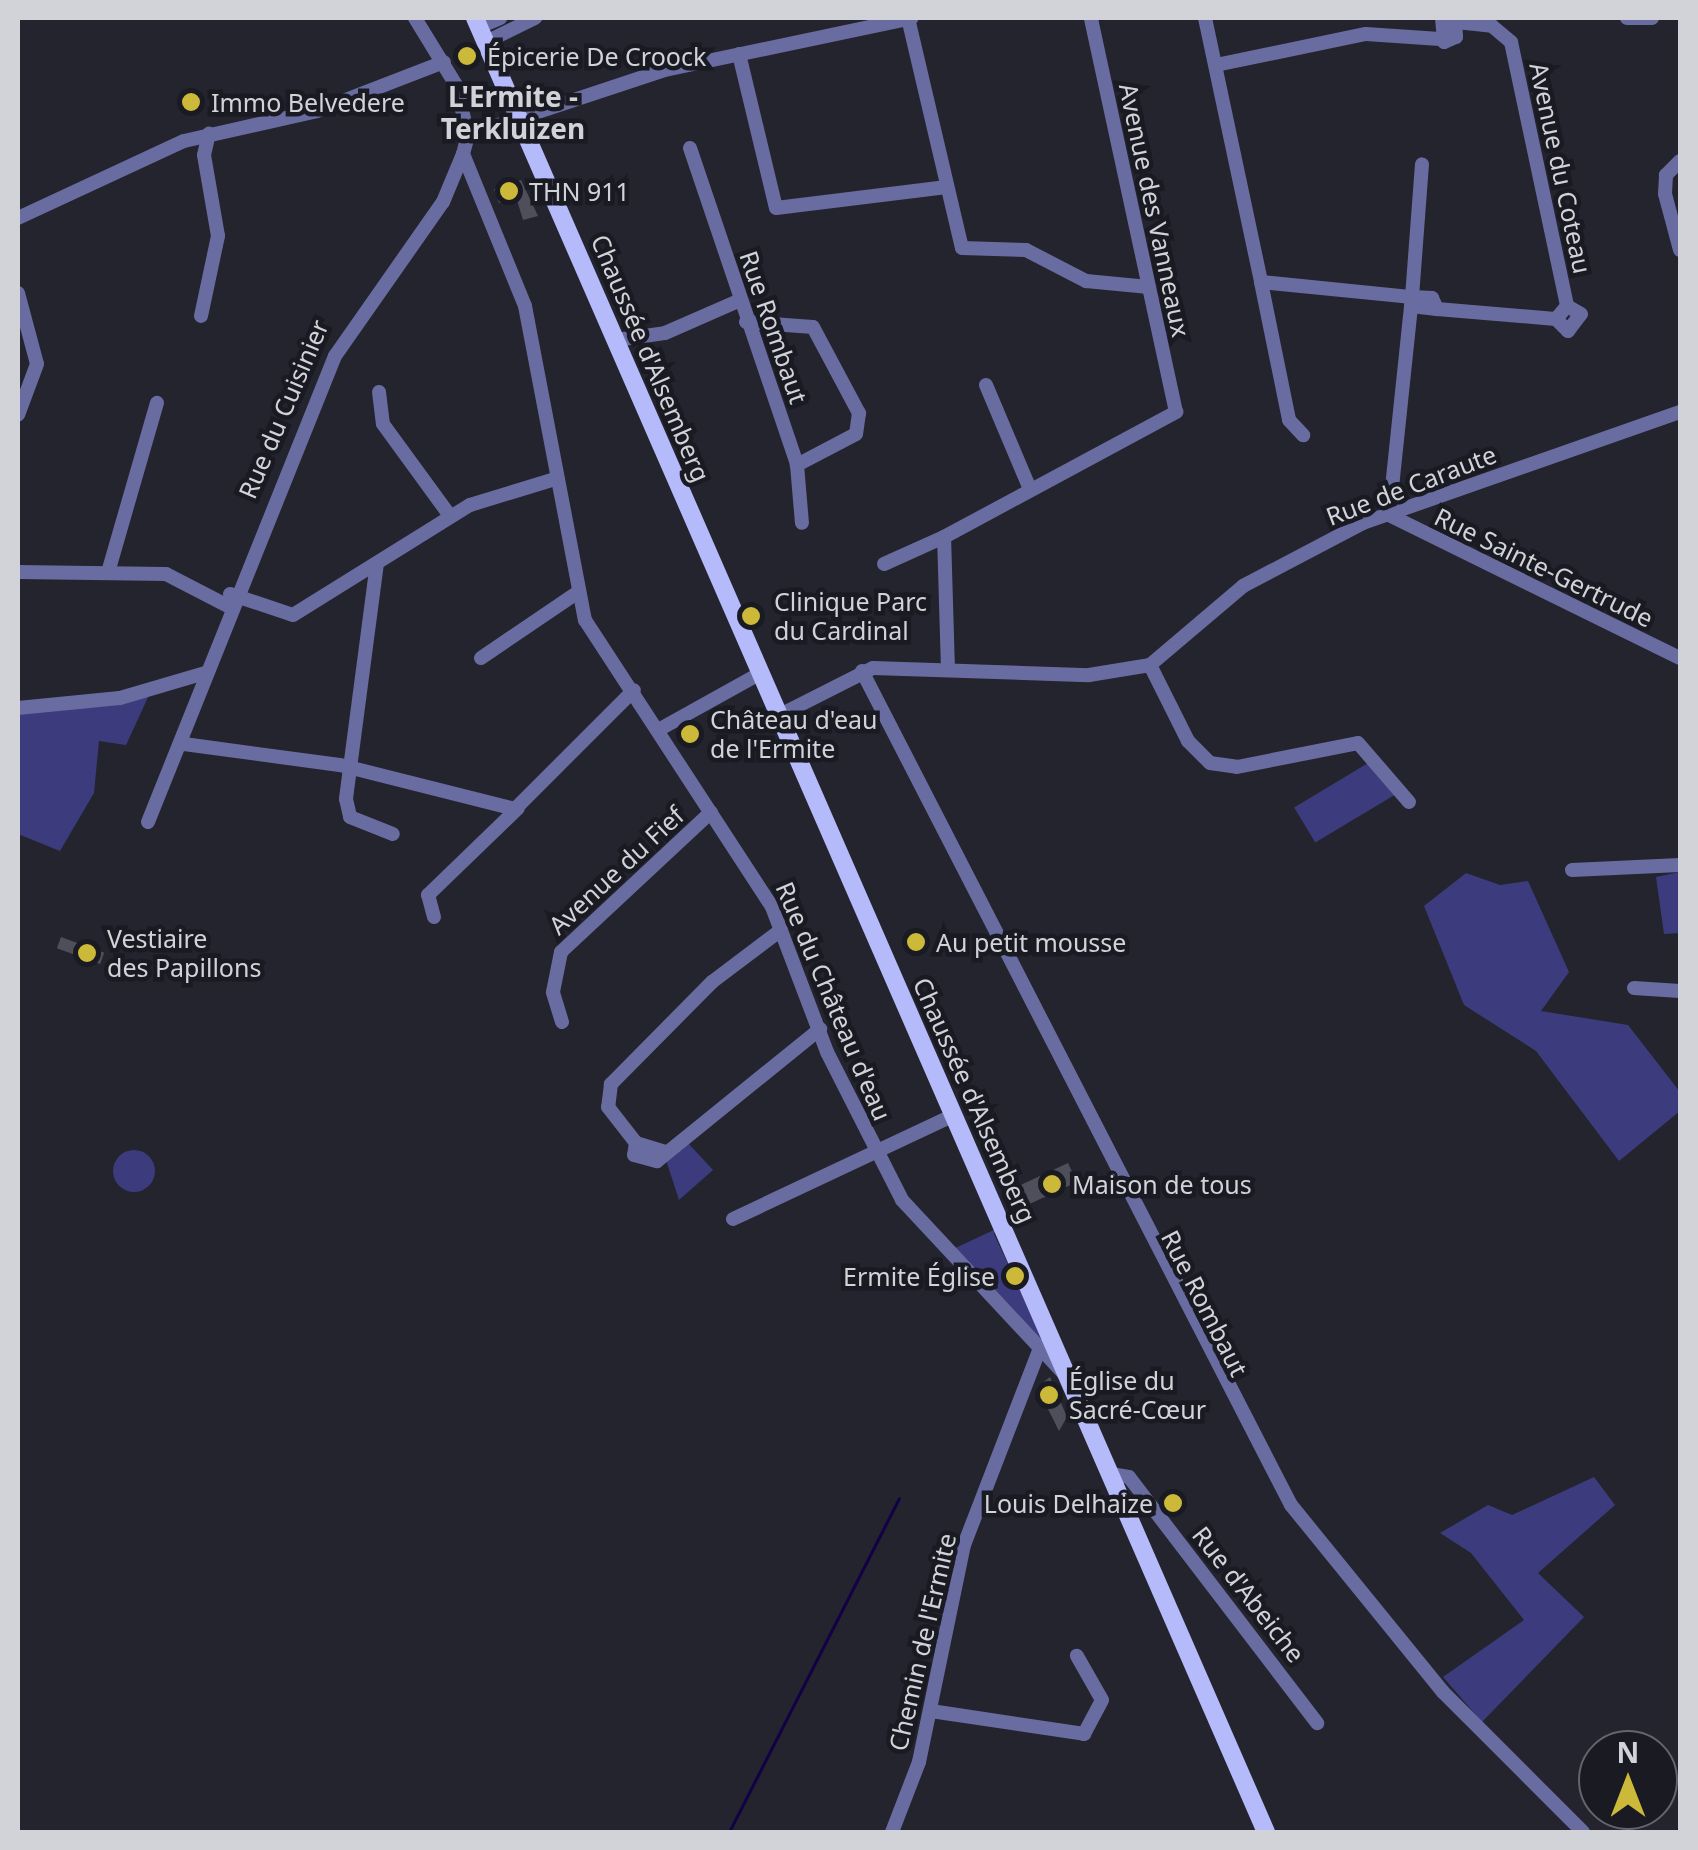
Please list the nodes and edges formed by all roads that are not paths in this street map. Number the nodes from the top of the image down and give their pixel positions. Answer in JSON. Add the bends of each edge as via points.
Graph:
{"nodes":[{"id":1,"x":415,"y":18,"type":"edge"},
{"id":2,"x":500,"y":18,"type":"edge"},
{"id":3,"x":535,"y":18,"type":"edge"},
{"id":4,"x":910,"y":18,"type":"edge"},
{"id":5,"x":1091,"y":18,"type":"edge"},
{"id":6,"x":1206,"y":18,"type":"edge"},
{"id":7,"x":1628,"y":18,"type":"edge"},
{"id":8,"x":1652,"y":18,"type":"edge"},
{"id":9,"x":1451,"y":19,"type":"edge"},
{"id":10,"x":480,"y":29,"type":"edge"},
{"id":11,"x":740,"y":54,"type":"junction"},
{"id":12,"x":444,"y":62,"type":"junction"},
{"id":13,"x":1216,"y":64,"type":"junction"},
{"id":14,"x":518,"y":113,"type":"junction"},
{"id":15,"x":209,"y":134,"type":"junction"},
{"id":16,"x":468,"y":135,"type":"junction"},
{"id":17,"x":184,"y":141,"type":"junction"},
{"id":18,"x":690,"y":148,"type":"dead end"},
{"id":19,"x":463,"y":154,"type":"junction"},
{"id":20,"x":204,"y":155,"type":"junction"},
{"id":21,"x":1680,"y":161,"type":"edge"},
{"id":22,"x":1422,"y":164,"type":"dead end"},
{"id":23,"x":947,"y":187,"type":"junction"},
{"id":24,"x":18,"y":218,"type":"edge"},
{"id":25,"x":1680,"y":250,"type":"edge"},
{"id":26,"x":1261,"y":282,"type":"junction"},
{"id":27,"x":1148,"y":287,"type":"junction"},
{"id":28,"x":18,"y":293,"type":"edge"},
{"id":29,"x":736,"y":302,"type":"junction"},
{"id":30,"x":1411,"y":302,"type":"junction"},
{"id":31,"x":1567,"y":306,"type":"junction"},
{"id":32,"x":202,"y":316,"type":"dead end"},
{"id":33,"x":1556,"y":319,"type":"junction"},
{"id":34,"x":746,"y":322,"type":"junction"},
{"id":35,"x":616,"y":340,"type":"junction"},
{"id":36,"x":986,"y":385,"type":"dead end"},
{"id":37,"x":379,"y":392,"type":"dead end"},
{"id":38,"x":157,"y":404,"type":"dead end"},
{"id":39,"x":1680,"y":412,"type":"edge"},
{"id":40,"x":18,"y":415,"type":"edge"},
{"id":41,"x":1303,"y":435,"type":"dead end"},
{"id":42,"x":798,"y":464,"type":"junction"},
{"id":43,"x":555,"y":480,"type":"junction"},
{"id":44,"x":1030,"y":489,"type":"junction"},
{"id":45,"x":1389,"y":514,"type":"junction"},
{"id":46,"x":450,"y":516,"type":"junction"},
{"id":47,"x":802,"y":523,"type":"dead end"},
{"id":48,"x":944,"y":536,"type":"junction"},
{"id":49,"x":119,"y":548,"type":"junction"},
{"id":50,"x":377,"y":563,"type":"junction"},
{"id":51,"x":884,"y":564,"type":"dead end"},
{"id":52,"x":109,"y":569,"type":"junction"},
{"id":53,"x":130,"y":570,"type":"junction"},
{"id":54,"x":18,"y":572,"type":"edge"},
{"id":55,"x":576,"y":594,"type":"junction"},
{"id":56,"x":231,"y":601,"type":"junction"},
{"id":57,"x":481,"y":658,"type":"dead end"},
{"id":58,"x":1680,"y":658,"type":"edge"},
{"id":59,"x":1150,"y":664,"type":"junction"},
{"id":60,"x":948,"y":670,"type":"junction"},
{"id":61,"x":862,"y":671,"type":"junction"},
{"id":62,"x":204,"y":673,"type":"junction"},
{"id":63,"x":762,"y":673,"type":"junction"},
{"id":64,"x":634,"y":690,"type":"junction"},
{"id":65,"x":18,"y":708,"type":"edge"},
{"id":66,"x":780,"y":715,"type":"junction"},
{"id":67,"x":660,"y":729,"type":"junction"},
{"id":68,"x":184,"y":744,"type":"junction"},
{"id":69,"x":353,"y":768,"type":"junction"},
{"id":70,"x":1409,"y":802,"type":"dead end"},
{"id":71,"x":513,"y":809,"type":"junction"},
{"id":72,"x":711,"y":812,"type":"junction"},
{"id":73,"x":148,"y":822,"type":"dead end"},
{"id":74,"x":394,"y":834,"type":"dead end"},
{"id":75,"x":1680,"y":865,"type":"edge"},
{"id":76,"x":1572,"y":870,"type":"dead end"},
{"id":77,"x":434,"y":917,"type":"dead end"},
{"id":78,"x":782,"y":930,"type":"junction"},
{"id":79,"x":1634,"y":988,"type":"dead end"},
{"id":80,"x":1680,"y":991,"type":"edge"},
{"id":81,"x":562,"y":1022,"type":"dead end"},
{"id":82,"x":820,"y":1029,"type":"junction"},
{"id":83,"x":954,"y":1115,"type":"junction"},
{"id":84,"x":872,"y":1146,"type":"junction"},
{"id":85,"x":733,"y":1219,"type":"dead end"},
{"id":86,"x":1039,"y":1351,"type":"junction"},
{"id":87,"x":1070,"y":1379,"type":"junction"},
{"id":88,"x":1111,"y":1474,"type":"junction"},
{"id":89,"x":1143,"y":1496,"type":"junction"},
{"id":90,"x":1122,"y":1500,"type":"junction"},
{"id":91,"x":1077,"y":1656,"type":"dead end"},
{"id":92,"x":931,"y":1710,"type":"junction"},
{"id":93,"x":1317,"y":1723,"type":"dead end"},
{"id":94,"x":892,"y":1832,"type":"edge"},
{"id":95,"x":1266,"y":1832,"type":"edge"},
{"id":96,"x":1583,"y":1832,"type":"edge"}],
"edges":[{"from":1,"to":12,"type":"street"},
{"from":2,"to":10,"type":"street"},
{"from":3,"to":10,"type":"street"},
{"from":4,"to":11,"type":"street"},
{"from":4,"to":23,"type":"street"},
{"from":5,"to":27,"type":"street","name":"Avenue des Vanneaux"},
{"from":6,"to":13,"type":"street"},
{"from":7,"to":8,"type":"street"},
{"from":9,"to":13,"type":"street","name":"Avenue du Coteau","via":[[1440,38],[1366,34]]},
{"from":9,"to":31,"type":"street","name":"Avenue du Coteau","via":[[1492,26],[1511,42]]},
{"from":10,"to":14,"type":"main road","name":"Chaussée d'Alsemberg"},
{"from":11,"to":14,"type":"street"},
{"from":11,"to":23,"type":"street","via":[[776,208]]},
{"from":12,"to":15,"type":"street","via":[[317,111]]},
{"from":12,"to":16,"type":"street"},
{"from":13,"to":26,"type":"street"},
{"from":14,"to":16,"type":"street"},
{"from":14,"to":35,"type":"main road","name":"Chaussée d'Alsemberg"},
{"from":15,"to":17,"type":"street"},
{"from":15,"to":20,"type":"street"},
{"from":16,"to":19,"type":"street","name":"Rue du Cuisinier"},
{"from":17,"to":20,"type":"street"},
{"from":17,"to":24,"type":"street"},
{"from":18,"to":29,"type":"street","name":"Rue Rombaut"},
{"from":19,"to":43,"type":"street","name":"Rue du Château d'eau","via":[[525,306]]},
{"from":19,"to":56,"type":"street","name":"Rue du Cuisinier","via":[[447,186],[376,272],[328,352]]},
{"from":20,"to":32,"type":"street","via":[[218,236]]},
{"from":21,"to":25,"type":"street","via":[[1666,175],[1665,194]]},
{"from":22,"to":30,"type":"street"},
{"from":23,"to":27,"type":"street","via":[[966,252],[1026,250],[1103,286]]},
{"from":26,"to":30,"type":"street"},
{"from":26,"to":41,"type":"street","via":[[1290,420]]},
{"from":27,"to":44,"type":"street","name":"Avenue des Vanneaux","via":[[1176,412]]},
{"from":28,"to":40,"type":"street","via":[[37,364]]},
{"from":29,"to":34,"type":"street","name":"Rue Rombaut"},
{"from":29,"to":35,"type":"street","via":[[665,333]]},
{"from":30,"to":33,"type":"street","via":[[1432,298],[1437,309]]},
{"from":30,"to":45,"type":"street"},
{"from":31,"to":33,"type":"street","name":"Avenue du Coteau"},
{"from":31,"to":33,"type":"street","name":"Avenue du Coteau","via":[[1578,309],[1578,326],[1568,330]]},
{"from":34,"to":42,"type":"street","name":"Rue Rombaut"},
{"from":34,"to":42,"type":"street","via":[[813,327],[859,413],[856,434]]},
{"from":35,"to":63,"type":"main road","name":"Chaussée d'Alsemberg"},
{"from":36,"to":44,"type":"street"},
{"from":37,"to":46,"type":"street","via":[[383,424]]},
{"from":38,"to":49,"type":"street","via":[[130,473]]},
{"from":39,"to":45,"type":"street","name":"Rue de Caraute"},
{"from":42,"to":47,"type":"street","name":"Rue Rombaut"},
{"from":43,"to":46,"type":"street"},
{"from":43,"to":55,"type":"street","name":"Rue du Château d'eau"},
{"from":44,"to":48,"type":"street"},
{"from":45,"to":58,"type":"street","name":"Rue Sainte-Gertrude"},
{"from":45,"to":59,"type":"street","name":"Rue de Caraute","via":[[1243,586]]},
{"from":46,"to":50,"type":"street"},
{"from":48,"to":51,"type":"street"},
{"from":48,"to":60,"type":"street"},
{"from":49,"to":52,"type":"street"},
{"from":49,"to":53,"type":"street"},
{"from":50,"to":56,"type":"street","via":[[292,616]]},
{"from":50,"to":69,"type":"street"},
{"from":52,"to":53,"type":"street"},
{"from":52,"to":54,"type":"street"},
{"from":53,"to":56,"type":"street","via":[[166,574]]},
{"from":55,"to":57,"type":"street"},
{"from":55,"to":64,"type":"street","name":"Rue du Château d'eau"},
{"from":56,"to":62,"type":"street","name":"Rue du Cuisinier"},
{"from":59,"to":60,"type":"street","name":"Rue de Caraute","via":[[1089,675]]},
{"from":59,"to":70,"type":"street","via":[[1188,741],[1210,763],[1237,767],[1358,744]]},
{"from":60,"to":61,"type":"street","name":"Rue de Caraute"},
{"from":61,"to":66,"type":"street","name":"Rue de Caraute"},
{"from":61,"to":96,"type":"street","name":"Rue Rombaut","via":[[1291,1505],[1443,1692]]},
{"from":62,"to":65,"type":"street","via":[[120,698]]},
{"from":62,"to":68,"type":"street","name":"Rue du Cuisinier"},
{"from":63,"to":66,"type":"main road","name":"Chaussée d'Alsemberg"},
{"from":63,"to":67,"type":"street"},
{"from":64,"to":67,"type":"street","name":"Rue du Château d'eau"},
{"from":64,"to":71,"type":"street"},
{"from":66,"to":83,"type":"main road","name":"Chaussée d'Alsemberg"},
{"from":67,"to":72,"type":"street","name":"Rue du Château d'eau"},
{"from":68,"to":69,"type":"street"},
{"from":68,"to":73,"type":"street","name":"Rue du Cuisinier"},
{"from":69,"to":71,"type":"street"},
{"from":69,"to":74,"type":"street","via":[[350,817]]},
{"from":71,"to":77,"type":"street","via":[[428,895]]},
{"from":72,"to":78,"type":"street","name":"Rue du Château d'eau"},
{"from":72,"to":81,"type":"street","name":"Avenue du Fief","via":[[560,952],[553,992]]},
{"from":75,"to":76,"type":"street"},
{"from":78,"to":82,"type":"street","name":"Rue du Château d'eau"},
{"from":78,"to":82,"type":"street","via":[[712,982],[611,1084],[608,1107],[636,1143],[641,1162],[665,1152]]},
{"from":79,"to":80,"type":"street"},
{"from":82,"to":84,"type":"street","name":"Rue du Château d'eau"},
{"from":83,"to":84,"type":"street"},
{"from":83,"to":87,"type":"main road","name":"Chaussée d'Alsemberg"},
{"from":84,"to":85,"type":"street"},
{"from":84,"to":86,"type":"street","name":"Rue du Château d'eau","via":[[918,1220]]},
{"from":86,"to":87,"type":"street","name":"Rue du Château d'eau"},
{"from":86,"to":92,"type":"street","name":"Chemin de l'Ermite","via":[[964,1545]]},
{"from":87,"to":88,"type":"main road","name":"Chaussée d'Alsemberg"},
{"from":88,"to":89,"type":"street","name":"Rue d'Abeiche","via":[[1129,1477]]},
{"from":88,"to":90,"type":"main road","name":"Chaussée d'Alsemberg"},
{"from":89,"to":90,"type":"street"},
{"from":89,"to":93,"type":"street","name":"Rue d'Abeiche"},
{"from":90,"to":95,"type":"main road","name":"Chaussée d'Alsemberg"},
{"from":91,"to":92,"type":"street","via":[[1102,1700],[1084,1734]]},
{"from":92,"to":94,"type":"street","name":"Chemin de l'Ermite"}]}
